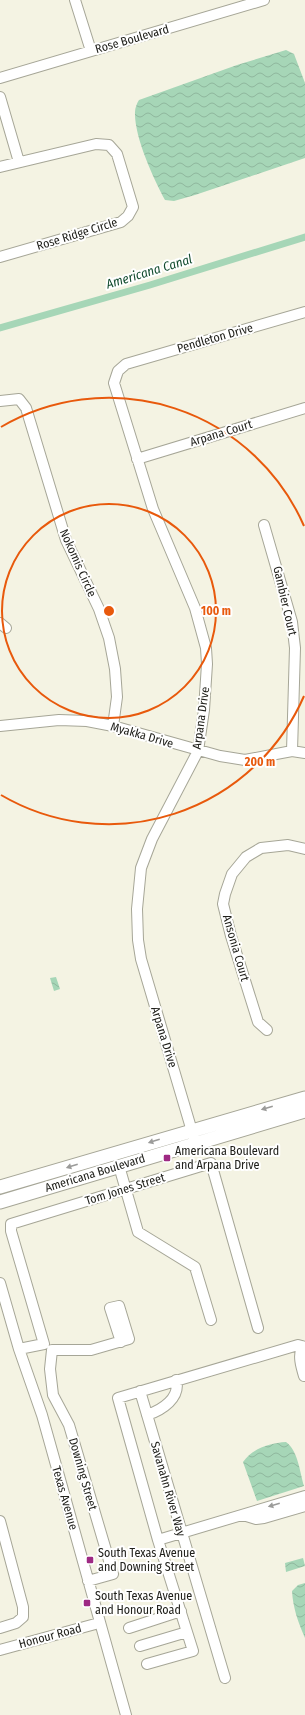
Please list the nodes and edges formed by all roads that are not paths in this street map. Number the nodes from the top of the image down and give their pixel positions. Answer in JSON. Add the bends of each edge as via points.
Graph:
{"nodes":[{"id":1,"x":76,"y":0,"type":"edge"},
{"id":2,"x":264,"y":0,"type":"edge"},
{"id":3,"x":91,"y":51,"type":"junction"},
{"id":4,"x":0,"y":78,"type":"edge"},
{"id":5,"x":0,"y":97,"type":"edge"},
{"id":6,"x":19,"y":162,"type":"junction"},
{"id":7,"x":0,"y":168,"type":"edge"},
{"id":8,"x":0,"y":257,"type":"edge"},
{"id":9,"x":305,"y":312,"type":"edge"},
{"id":10,"x":126,"y":364,"type":"joint"},
{"id":11,"x":0,"y":401,"type":"edge"},
{"id":12,"x":305,"y":408,"type":"edge"},
{"id":13,"x":137,"y":459,"type":"junction"},
{"id":14,"x":264,"y":525,"type":"dead end"},
{"id":15,"x":0,"y":726,"type":"edge"},
{"id":16,"x":113,"y":726,"type":"junction"},
{"id":17,"x":198,"y":751,"type":"junction"},
{"id":18,"x":292,"y":751,"type":"junction"},
{"id":19,"x":305,"y":753,"type":"edge"},
{"id":20,"x":305,"y":849,"type":"edge"},
{"id":21,"x":267,"y":1030,"type":"dead end"},
{"id":22,"x":305,"y":1098,"type":"edge"},
{"id":23,"x":305,"y":1111,"type":"edge"},
{"id":24,"x":192,"y":1130,"type":"junction"},
{"id":25,"x":196,"y":1143,"type":"junction"},
{"id":26,"x":119,"y":1166,"type":"junction"},
{"id":27,"x":0,"y":1187,"type":"edge"},
{"id":28,"x":125,"y":1189,"type":"junction"},
{"id":29,"x":0,"y":1202,"type":"edge"},
{"id":30,"x":11,"y":1224,"type":"joint"},
{"id":31,"x":0,"y":1283,"type":"edge"},
{"id":32,"x":211,"y":1320,"type":"dead end"},
{"id":33,"x":258,"y":1328,"type":"dead end"},
{"id":34,"x":121,"y":1342,"type":"dead end"},
{"id":35,"x":48,"y":1347,"type":"junction"},
{"id":36,"x":303,"y":1347,"type":"edge"},
{"id":37,"x":20,"y":1349,"type":"junction"},
{"id":38,"x":304,"y":1376,"type":"dead end"},
{"id":39,"x":176,"y":1380,"type":"junction"},
{"id":40,"x":140,"y":1391,"type":"junction"},
{"id":41,"x":147,"y":1414,"type":"junction"},
{"id":42,"x":305,"y":1496,"type":"edge"},
{"id":43,"x":305,"y":1506,"type":"edge"},
{"id":44,"x":243,"y":1515,"type":"junction"},
{"id":45,"x":0,"y":1521,"type":"edge"},
{"id":46,"x":181,"y":1532,"type":"junction"},
{"id":47,"x":158,"y":1540,"type":"junction"},
{"id":48,"x":88,"y":1581,"type":"junction"},
{"id":49,"x":181,"y":1611,"type":"junction"},
{"id":50,"x":99,"y":1623,"type":"junction"},
{"id":51,"x":0,"y":1628,"type":"edge"},
{"id":52,"x":129,"y":1628,"type":"dead end"},
{"id":53,"x":187,"y":1632,"type":"junction"},
{"id":54,"x":140,"y":1646,"type":"dead end"},
{"id":55,"x":0,"y":1650,"type":"edge"},
{"id":56,"x":147,"y":1664,"type":"dead end"},
{"id":57,"x":225,"y":1678,"type":"dead end"},
{"id":58,"x":126,"y":1715,"type":"edge"}],
"edges":[{"from":1,"to":3,"type":"street"},
{"from":2,"to":3,"type":"street","name":"Rose Boulevard"},
{"from":3,"to":4,"type":"street","name":"Rose Boulevard"},
{"from":5,"to":6,"type":"street"},
{"from":6,"to":7,"type":"street","name":"Rose Ridge Circle"},
{"from":6,"to":8,"type":"street","name":"Rose Ridge Circle","via":[[96,144],[109,145],[117,154],[133,207],[121,222]]},
{"from":9,"to":10,"type":"street","name":"Pendleton Drive"},
{"from":10,"to":13,"type":"street","name":"Arpana Drive","via":[[118,371],[114,382]]},
{"from":11,"to":16,"type":"street","name":"Nokomis Circle","via":[[19,399],[26,408],[66,540],[99,609],[109,638],[115,668],[117,697]]},
{"from":12,"to":13,"type":"street","name":"Arpana Court"},
{"from":13,"to":17,"type":"street","name":"Arpana Drive","via":[[152,509],[195,608],[206,648],[204,710]]},
{"from":14,"to":18,"type":"street","name":"Gambier Court","via":[[292,622],[295,648]]},
{"from":15,"to":16,"type":"street","name":"Myakka Drive","via":[[59,720],[87,721]]},
{"from":16,"to":17,"type":"street","name":"Myakka Drive"},
{"from":17,"to":18,"type":"street","name":"Myakka Drive","via":[[245,760]]},
{"from":17,"to":24,"type":"street","name":"Arpana Drive","via":[[152,839],[141,868],[137,909],[141,959]]},
{"from":18,"to":19,"type":"street","name":"Myakka Drive"},
{"from":20,"to":21,"type":"street","name":"Ansonia Court","via":[[288,845],[261,848],[246,857],[232,874],[225,894],[223,904],[231,936],[258,1022]]},
{"from":22,"to":24,"type":"main road","name":"Americana Boulevard","one_way":true},
{"from":23,"to":25,"type":"main road","name":"Americana Boulevard"},
{"from":24,"to":25,"type":"street","name":"Arpana Drive"},
{"from":24,"to":27,"type":"main road","name":"Americana Boulevard","one_way":true},
{"from":25,"to":26,"type":"main road","name":"Americana Boulevard"},
{"from":26,"to":28,"type":"street"},
{"from":26,"to":29,"type":"main road","name":"Americana Boulevard"},
{"from":28,"to":30,"type":"street","name":"Tom Jones Street"},
{"from":28,"to":32,"type":"street","via":[[138,1232],[195,1267]]},
{"from":28,"to":33,"type":"street","name":"Tom Jones Street","via":[[211,1163]]},
{"from":30,"to":35,"type":"street","name":"Downing Street","via":[[11,1231]]},
{"from":31,"to":37,"type":"street","name":"Texas Avenue"},
{"from":34,"to":35,"type":"street","via":[[90,1350]]},
{"from":35,"to":37,"type":"street"},
{"from":35,"to":48,"type":"street","name":"Downing Street","via":[[53,1395],[69,1425],[113,1574]]},
{"from":36,"to":38,"type":"street","via":[[299,1352]]},
{"from":36,"to":39,"type":"street","via":[[298,1345]]},
{"from":37,"to":48,"type":"street","name":"Texas Avenue","via":[[42,1415]]},
{"from":39,"to":40,"type":"street"},
{"from":39,"to":41,"type":"street","via":[[178,1387],[174,1396],[162,1409]]},
{"from":40,"to":41,"type":"street","name":"Savanahn River Way"},
{"from":40,"to":47,"type":"street","via":[[118,1398]]},
{"from":41,"to":46,"type":"street","name":"Savanahn River Way"},
{"from":42,"to":44,"type":"street","one_way":true},
{"from":43,"to":44,"type":"street","via":[[264,1518],[256,1519]]},
{"from":44,"to":46,"type":"street"},
{"from":45,"to":51,"type":"street","via":[[23,1607],[23,1617],[16,1623]]},
{"from":46,"to":47,"type":"street"},
{"from":46,"to":57,"type":"street","name":"Savanahn River Way"},
{"from":47,"to":49,"type":"street"},
{"from":48,"to":50,"type":"street","name":"Texas Avenue"},
{"from":49,"to":52,"type":"street"},
{"from":49,"to":53,"type":"street"},
{"from":50,"to":55,"type":"street","name":"Honour Road"},
{"from":50,"to":58,"type":"street","name":"Texas Avenue"},
{"from":53,"to":54,"type":"street"},
{"from":53,"to":56,"type":"street","via":[[193,1651]]}]}
